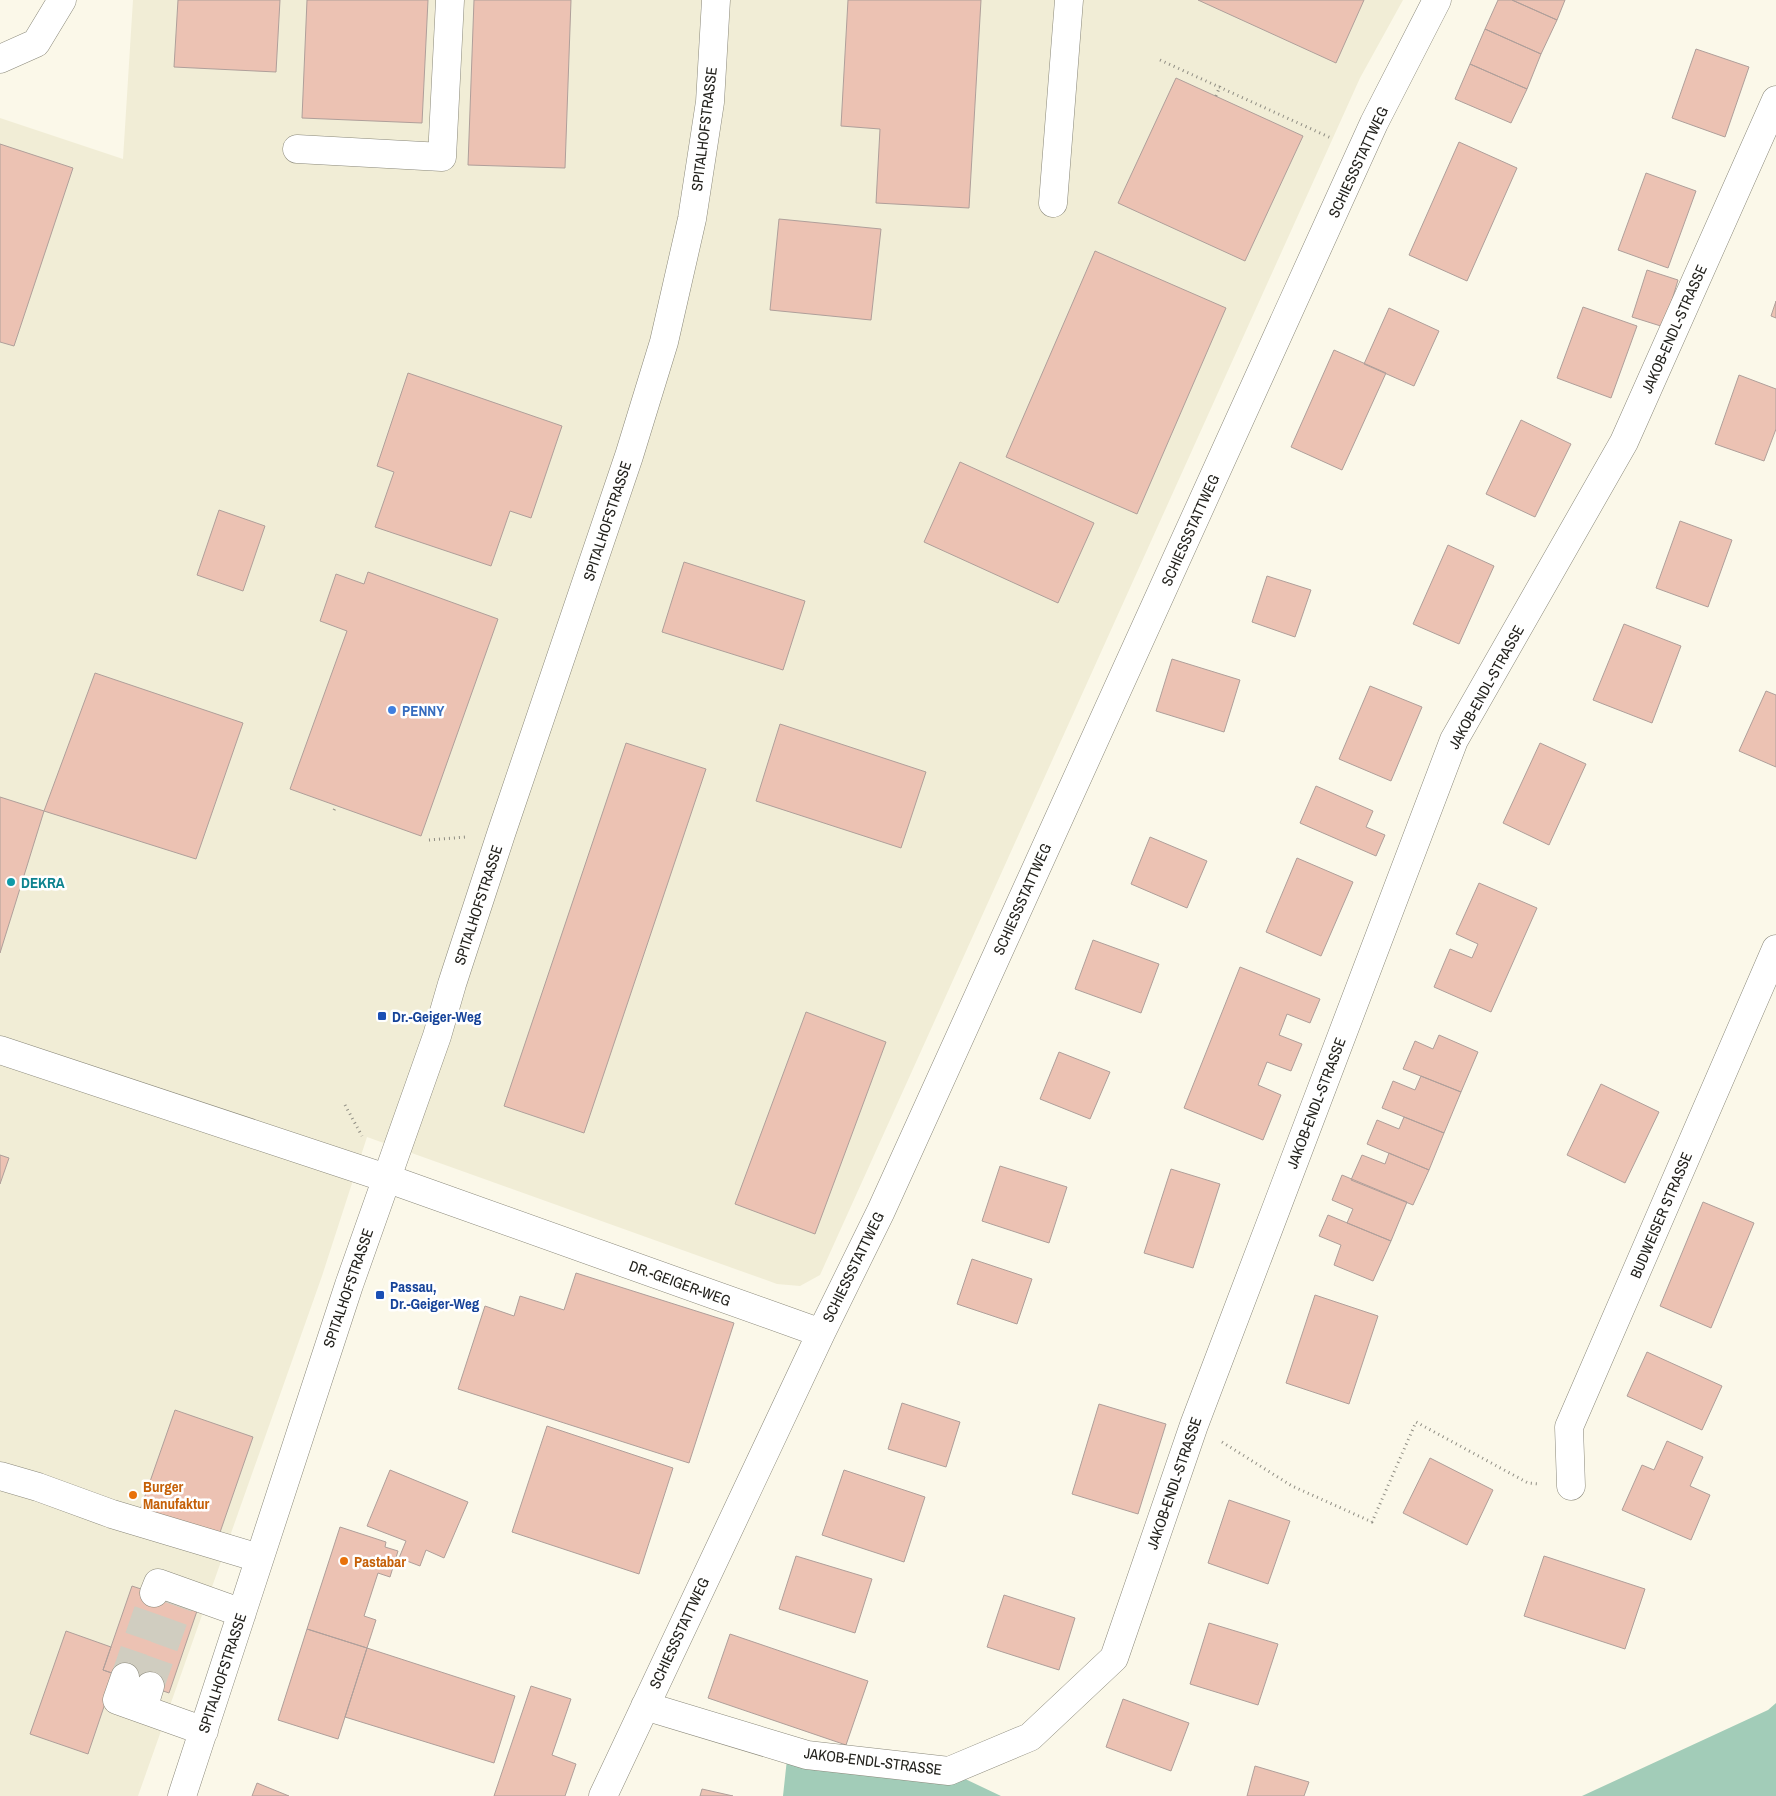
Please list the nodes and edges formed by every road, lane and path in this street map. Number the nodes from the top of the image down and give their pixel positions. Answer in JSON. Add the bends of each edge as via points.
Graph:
{"nodes":[{"id":1,"x":62,"y":0,"type":"edge"},
{"id":2,"x":450,"y":0,"type":"edge"},
{"id":3,"x":716,"y":0,"type":"edge"},
{"id":4,"x":1069,"y":0,"type":"edge"},
{"id":5,"x":1437,"y":0,"type":"edge"},
{"id":6,"x":0,"y":59,"type":"edge"},
{"id":7,"x":1160,"y":60,"type":"dead end"},
{"id":8,"x":1220,"y":86,"type":"junction"},
{"id":9,"x":1216,"y":96,"type":"dead end"},
{"id":10,"x":1776,"y":100,"type":"edge"},
{"id":11,"x":296,"y":149,"type":"dead end"},
{"id":12,"x":1361,"y":152,"type":"junction"},
{"id":13,"x":1053,"y":203,"type":"dead end"},
{"id":14,"x":1776,"y":949,"type":"edge"},
{"id":15,"x":0,"y":1050,"type":"edge"},
{"id":16,"x":386,"y":1178,"type":"junction"},
{"id":17,"x":821,"y":1333,"type":"junction"},
{"id":18,"x":1194,"y":1424,"type":"junction"},
{"id":19,"x":0,"y":1476,"type":"edge"},
{"id":20,"x":1571,"y":1486,"type":"joint"},
{"id":21,"x":259,"y":1558,"type":"junction"},
{"id":22,"x":154,"y":1593,"type":"dead end"},
{"id":23,"x":242,"y":1613,"type":"junction"},
{"id":24,"x":125,"y":1677,"type":"tunnel mouth"},
{"id":25,"x":645,"y":1706,"type":"junction"},
{"id":26,"x":204,"y":1731,"type":"junction"},
{"id":27,"x":182,"y":1796,"type":"edge"},
{"id":28,"x":603,"y":1796,"type":"edge"}],
"edges":[{"from":1,"to":6,"type":"street","via":[[36,44]]},
{"from":2,"to":11,"type":"street","via":[[442,157]]},
{"from":3,"to":16,"type":"street","name":"SPITALHOFSTRASSE","via":[[706,132],[692,219],[664,342],[437,1036]]},
{"from":4,"to":13,"type":"street"},
{"from":5,"to":12,"type":"street","name":"SCHIESSSTATTWEG"},
{"from":7,"to":8,"type":"path"},
{"from":8,"to":9,"type":"path"},
{"from":8,"to":12,"type":"path"},
{"from":10,"to":18,"type":"street","name":"JAKOB-ENDL-STRASSE","via":[[1624,442],[1454,740]]},
{"from":12,"to":17,"type":"street","name":"SCHIESSSTATTWEG","via":[[885,1202]]},
{"from":14,"to":20,"type":"street","name":"BUDWEISER STRASSE","via":[[1569,1427]]},
{"from":15,"to":16,"type":"street","name":"DR.-GEIGER-WEG"},
{"from":16,"to":17,"type":"street","name":"DR.-GEIGER-WEG"},
{"from":16,"to":21,"type":"street","name":"SPITALHOFSTRASSE"},
{"from":17,"to":25,"type":"street","name":"SCHIESSSTATTWEG"},
{"from":18,"to":20,"type":"path","via":[[1292,1486],[1372,1522],[1416,1422],[1528,1483]]},
{"from":18,"to":25,"type":"street","name":"JAKOB-ENDL-STRASSE","via":[[1114,1658],[1030,1737],[949,1771],[807,1755]]},
{"from":19,"to":21,"type":"street"},
{"from":21,"to":23,"type":"street","name":"SPITALHOFSTRASSE"},
{"from":22,"to":23,"type":"street","via":[[158,1583],[182,1597]]},
{"from":23,"to":26,"type":"street","name":"SPITALHOFSTRASSE"},
{"from":24,"to":26,"type":"street","via":[[117,1700],[147,1698]]},
{"from":25,"to":28,"type":"street","name":"SCHIESSSTATTWEG"},
{"from":26,"to":27,"type":"street","name":"SPITALHOFSTRASSE"}]}
